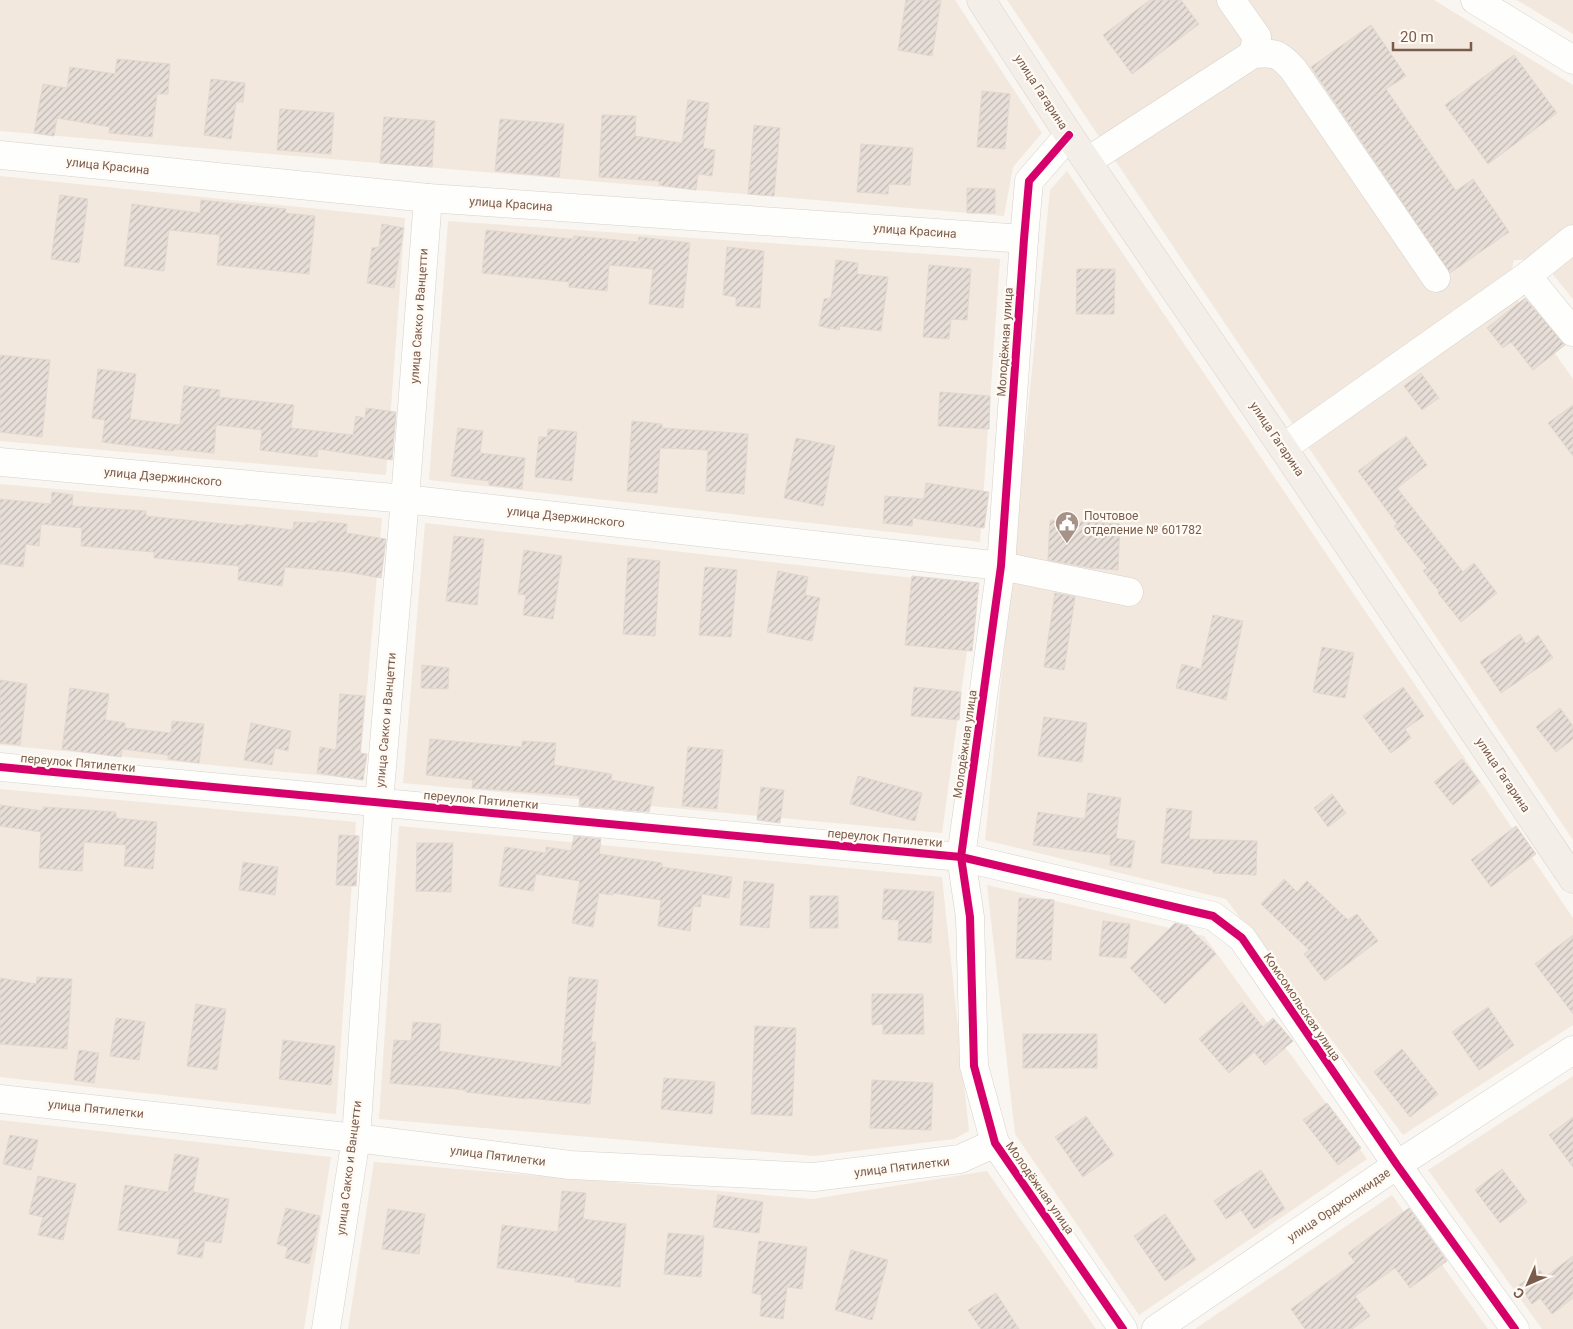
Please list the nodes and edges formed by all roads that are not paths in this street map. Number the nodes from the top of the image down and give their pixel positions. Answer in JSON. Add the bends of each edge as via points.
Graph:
{"nodes":[{"id":1,"x":981,"y":0,"type":"edge"},
{"id":2,"x":1231,"y":0,"type":"edge"},
{"id":3,"x":1475,"y":0,"type":"edge"},
{"id":4,"x":1253,"y":54,"type":"junction"},
{"id":5,"x":1573,"y":60,"type":"edge"},
{"id":6,"x":1069,"y":135,"type":"junction"},
{"id":7,"x":0,"y":155,"type":"edge"},
{"id":8,"x":1088,"y":161,"type":"junction"},
{"id":9,"x":428,"y":198,"type":"junction"},
{"id":10,"x":1024,"y":239,"type":"junction"},
{"id":11,"x":1573,"y":239,"type":"edge"},
{"id":12,"x":1527,"y":276,"type":"junction"},
{"id":13,"x":1436,"y":278,"type":"dead end"},
{"id":14,"x":1573,"y":332,"type":"edge"},
{"id":15,"x":1283,"y":448,"type":"junction"},
{"id":16,"x":0,"y":462,"type":"edge"},
{"id":17,"x":405,"y":499,"type":"junction"},
{"id":18,"x":1000,"y":566,"type":"junction"},
{"id":19,"x":1129,"y":592,"type":"dead end"},
{"id":20,"x":0,"y":767,"type":"edge"},
{"id":21,"x":379,"y":802,"type":"junction"},
{"id":22,"x":960,"y":857,"type":"junction"},
{"id":23,"x":1573,"y":879,"type":"edge"},
{"id":24,"x":1573,"y":1050,"type":"edge"},
{"id":25,"x":0,"y":1099,"type":"edge"},
{"id":26,"x":356,"y":1138,"type":"junction"},
{"id":27,"x":995,"y":1143,"type":"junction"},
{"id":28,"x":1397,"y":1165,"type":"junction"},
{"id":29,"x":326,"y":1329,"type":"edge"},
{"id":30,"x":1123,"y":1329,"type":"edge"},
{"id":31,"x":1156,"y":1329,"type":"edge"},
{"id":32,"x":1515,"y":1329,"type":"edge"}],
"edges":[{"from":1,"to":6,"type":"main road","name":"улица Гагарина"},
{"from":2,"to":4,"type":"street","via":[[1257,38]]},
{"from":3,"to":5,"type":"street"},
{"from":4,"to":8,"type":"street"},
{"from":4,"to":13,"type":"street","via":[[1274,53],[1293,69]]},
{"from":6,"to":8,"type":"main road","name":"улица Гагарина"},
{"from":6,"to":10,"type":"street","name":"Молодёжная улица","via":[[1030,181]]},
{"from":7,"to":9,"type":"street","name":"улица Красина"},
{"from":8,"to":15,"type":"main road","name":"улица Гагарина"},
{"from":9,"to":10,"type":"street","name":"улица Красина"},
{"from":9,"to":17,"type":"street","name":"улица Сакко и Ванцетти"},
{"from":10,"to":18,"type":"street","name":"Молодёжная улица"},
{"from":11,"to":12,"type":"street"},
{"from":12,"to":14,"type":"street"},
{"from":12,"to":15,"type":"street"},
{"from":15,"to":23,"type":"main road","name":"улица Гагарина"},
{"from":16,"to":17,"type":"street","name":"улица Дзержинского"},
{"from":17,"to":18,"type":"street","name":"улица Дзержинского"},
{"from":17,"to":21,"type":"street","name":"улица Сакко и Ванцетти"},
{"from":18,"to":19,"type":"street","name":"улица Дзержинского"},
{"from":18,"to":22,"type":"street","name":"Молодёжная улица"},
{"from":20,"to":21,"type":"street","name":"переулок Пятилетки"},
{"from":21,"to":22,"type":"street","name":"переулок Пятилетки"},
{"from":21,"to":26,"type":"street","name":"улица Сакко и Ванцетти"},
{"from":22,"to":27,"type":"street","name":"Молодёжная улица","via":[[970,917],[974,1066]]},
{"from":22,"to":28,"type":"street","name":"Комсомольская улица","via":[[1213,916],[1242,938]]},
{"from":24,"to":28,"type":"street","name":"улица Орджоникидзе"},
{"from":25,"to":26,"type":"street","name":"улица Пятилетки"},
{"from":26,"to":27,"type":"street","name":"улица Пятилетки","via":[[570,1166],[814,1177],[960,1160]]},
{"from":26,"to":29,"type":"street","name":"улица Сакко и Ванцетти"},
{"from":27,"to":30,"type":"street","name":"Молодёжная улица"},
{"from":28,"to":31,"type":"street","name":"улица Орджоникидзе"},
{"from":28,"to":32,"type":"street","name":"Комсомольская улица"}]}
